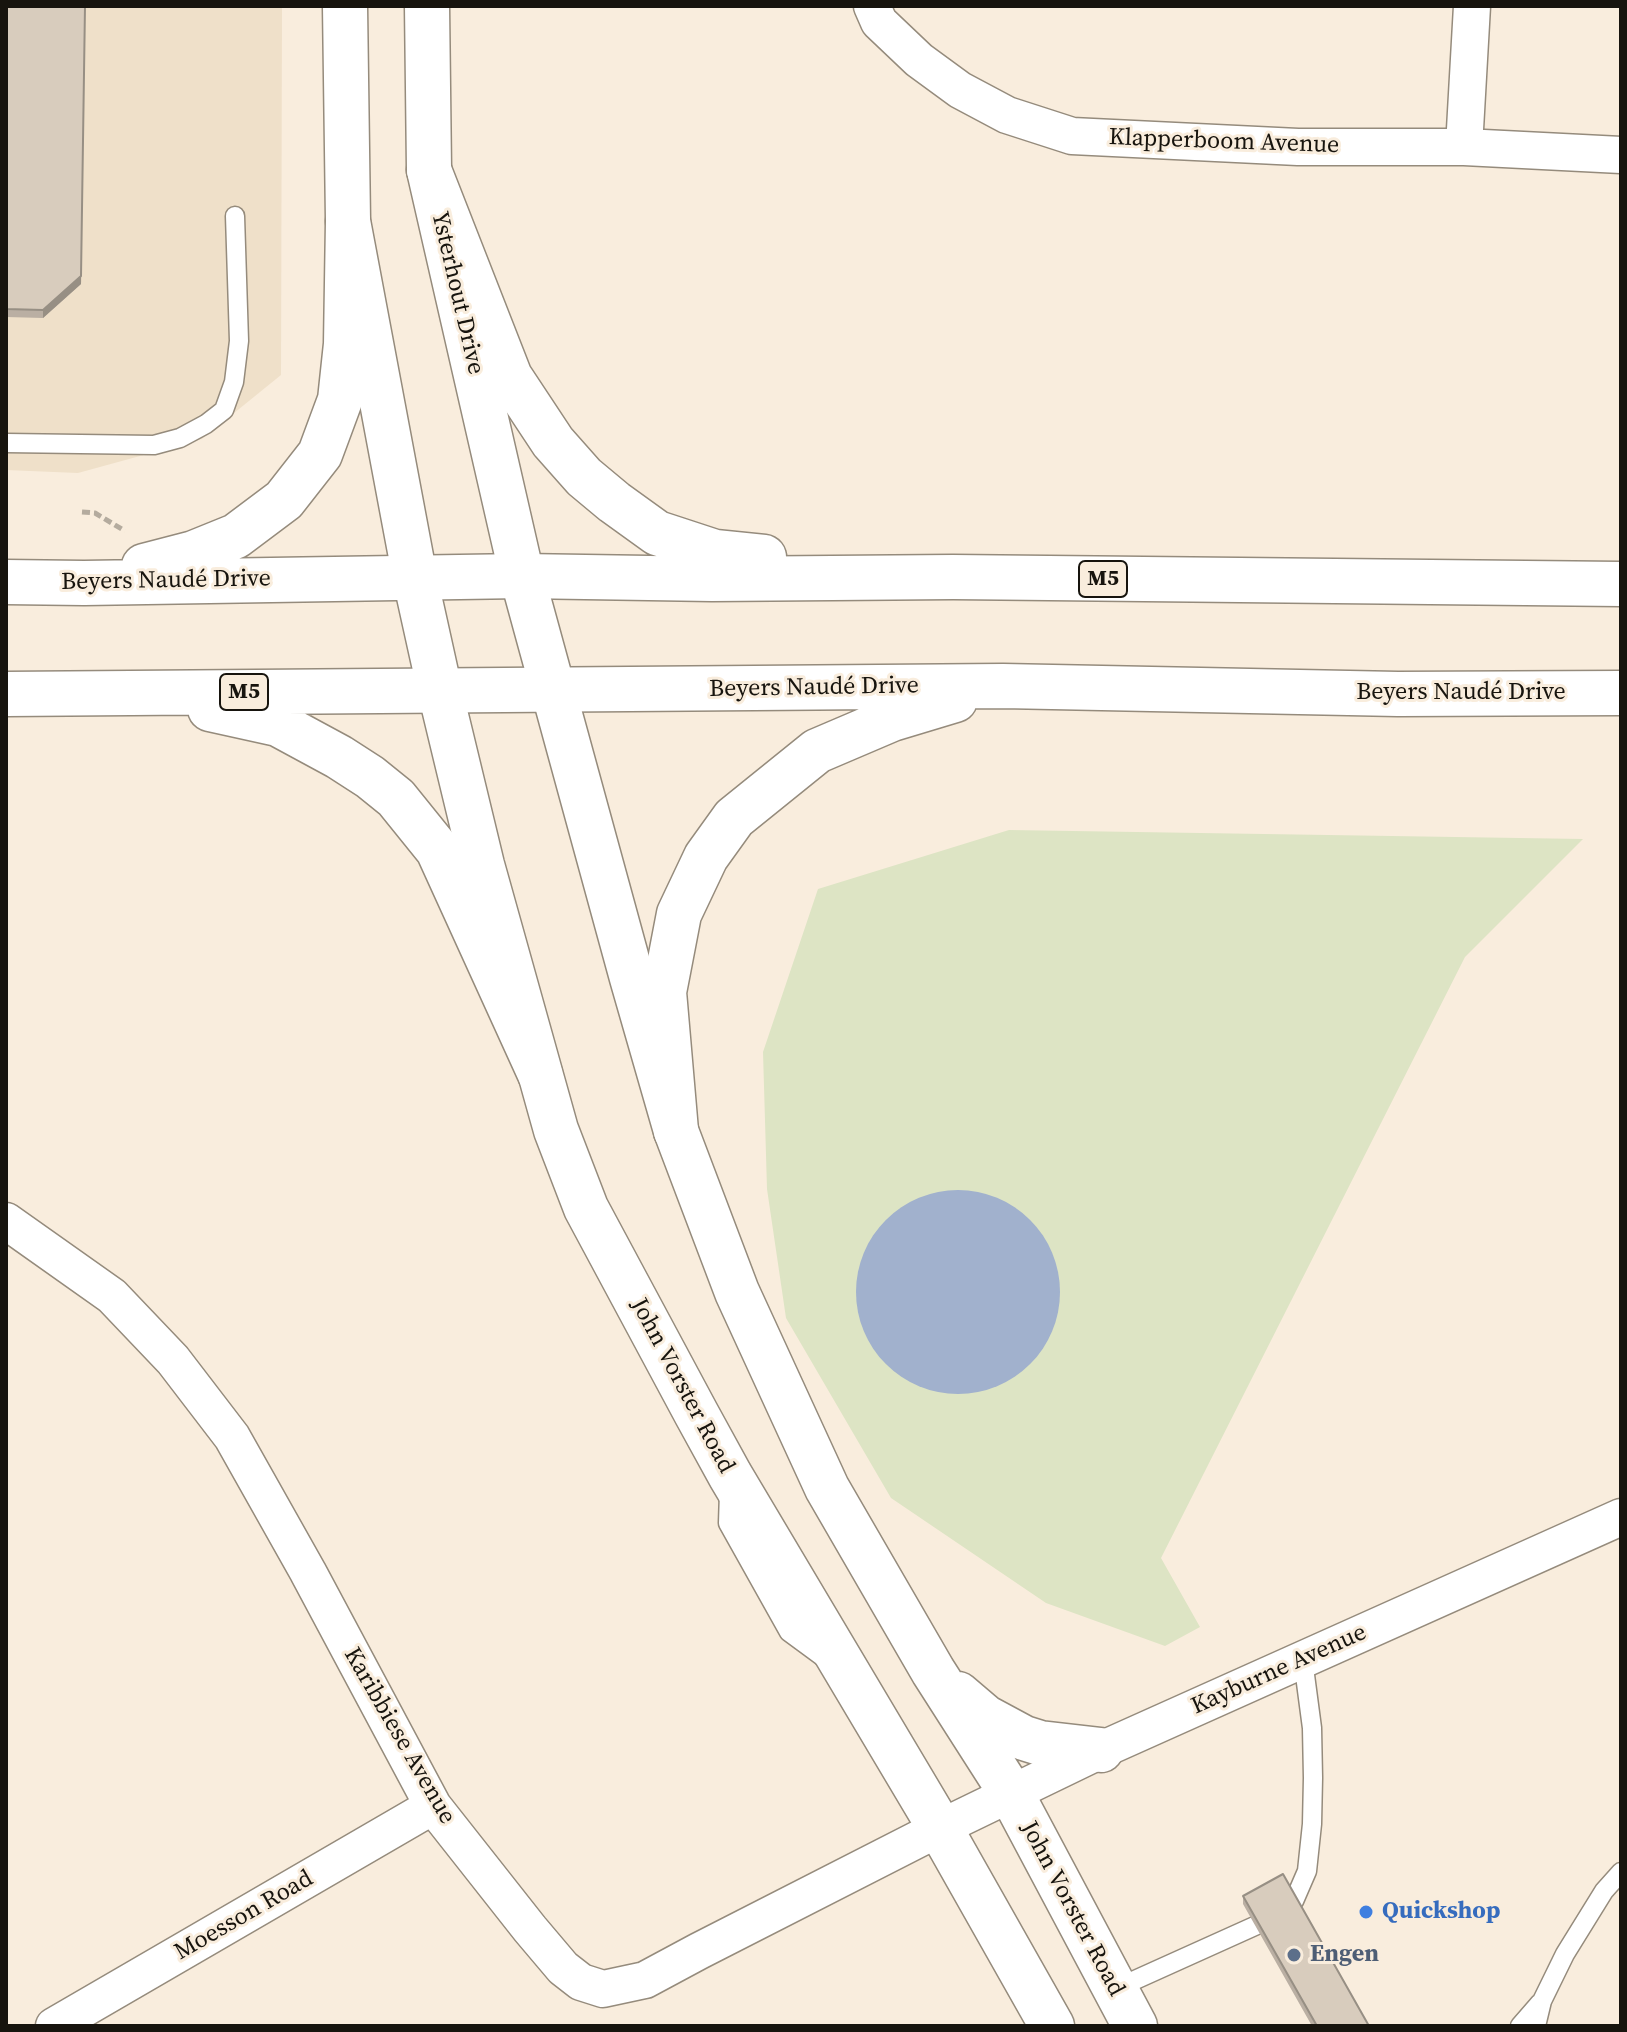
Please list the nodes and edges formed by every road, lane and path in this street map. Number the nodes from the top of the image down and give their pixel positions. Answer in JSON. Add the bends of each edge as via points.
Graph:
{"nodes":[{"id":1,"x":345,"y":6,"type":"edge"},
{"id":2,"x":427,"y":6,"type":"edge"},
{"id":3,"x":872,"y":6,"type":"edge"},
{"id":4,"x":1472,"y":6,"type":"edge"},
{"id":5,"x":1464,"y":147,"type":"junction"},
{"id":6,"x":1621,"y":155,"type":"edge"},
{"id":7,"x":429,"y":170,"type":"junction"},
{"id":8,"x":235,"y":216,"type":"dead end"},
{"id":9,"x":348,"y":221,"type":"junction"},
{"id":10,"x":6,"y":443,"type":"edge"},
{"id":11,"x":522,"y":576,"type":"junction"},
{"id":12,"x":953,"y":577,"type":"junction"},
{"id":13,"x":415,"y":578,"type":"junction"},
{"id":14,"x":6,"y":582,"type":"edge"},
{"id":15,"x":84,"y":583,"type":"junction"},
{"id":16,"x":1621,"y":584,"type":"edge"},
{"id":17,"x":1003,"y":686,"type":"junction"},
{"id":18,"x":554,"y":690,"type":"junction"},
{"id":19,"x":440,"y":691,"type":"junction"},
{"id":20,"x":95,"y":692,"type":"junction"},
{"id":21,"x":1621,"y":693,"type":"edge"},
{"id":22,"x":6,"y":694,"type":"edge"},
{"id":23,"x":540,"y":1074,"type":"junction"},
{"id":24,"x":676,"y":1131,"type":"junction"},
{"id":25,"x":6,"y":1221,"type":"edge"},
{"id":26,"x":1621,"y":1517,"type":"edge"},
{"id":27,"x":1303,"y":1660,"type":"junction"},
{"id":28,"x":933,"y":1671,"type":"junction"},
{"id":29,"x":1101,"y":1750,"type":"junction"},
{"id":30,"x":1011,"y":1793,"type":"junction"},
{"id":31,"x":433,"y":1806,"type":"junction"},
{"id":32,"x":940,"y":1828,"type":"junction"},
{"id":33,"x":1621,"y":1872,"type":"edge"},
{"id":34,"x":1294,"y":1901,"type":"edge"},
{"id":35,"x":1257,"y":1925,"type":"edge"},
{"id":36,"x":1542,"y":2001,"type":"junction"},
{"id":37,"x":1125,"y":2008,"type":"edge"},
{"id":38,"x":54,"y":2026,"type":"edge"},
{"id":39,"x":1052,"y":2026,"type":"edge"},
{"id":40,"x":1520,"y":2026,"type":"edge"},
{"id":41,"x":1536,"y":2026,"type":"edge"}],
"edges":[{"from":1,"to":9,"type":"main road"},
{"from":2,"to":7,"type":"main road","name":"Ysterhout Drive"},
{"from":3,"to":5,"type":"street","name":"Klapperboom Avenue","via":[[879,22],[960,90],[1007,115],[1072,136],[1298,147]]},
{"from":4,"to":5,"type":"street"},
{"from":5,"to":6,"type":"street","name":"Klapperboom Avenue"},
{"from":7,"to":11,"type":"main road","name":"Ysterhout Drive"},
{"from":7,"to":12,"type":"main road","via":[[510,377],[553,442],[614,502],[657,533],[715,552]]},
{"from":8,"to":10,"type":"lane","via":[[239,341],[224,410],[180,438],[154,445]]},
{"from":9,"to":13,"type":"main road"},
{"from":9,"to":15,"type":"main road","via":[[340,400],[320,454],[284,500],[236,536]]},
{"from":11,"to":12,"type":"main road","name":"Beyers Naudé Drive","number":"M5"},
{"from":11,"to":13,"type":"main road","name":"Beyers Naudé Drive","number":"M5"},
{"from":11,"to":18,"type":"main road","name":"Ysterhout Drive"},
{"from":12,"to":16,"type":"main road","name":"Beyers Naudé Drive","number":"M5"},
{"from":13,"to":15,"type":"main road","name":"Beyers Naudé Drive","number":"M5"},
{"from":13,"to":19,"type":"main road","name":"John Vorster Road"},
{"from":14,"to":15,"type":"main road","name":"Beyers Naudé Drive","number":"M5"},
{"from":17,"to":18,"type":"main road","name":"Beyers Naudé Drive","number":"M5"},
{"from":17,"to":21,"type":"main road","name":"Beyers Naudé Drive","number":"M5"},
{"from":17,"to":24,"type":"main road","via":[[892,719],[817,751],[734,818],[706,857],[679,914],[664,992]]},
{"from":18,"to":19,"type":"main road","name":"Beyers Naudé Drive","number":"M5"},
{"from":18,"to":24,"type":"main road","name":"John Vorster Road"},
{"from":19,"to":20,"type":"main road","name":"Beyers Naudé Drive","number":"M5"},
{"from":19,"to":23,"type":"main road","name":"John Vorster Road"},
{"from":20,"to":22,"type":"main road","name":"Beyers Naudé Drive","number":"M5"},
{"from":20,"to":23,"type":"main road","via":[[196,705],[278,724],[339,757],[396,798],[438,850]]},
{"from":23,"to":32,"type":"main road","name":"John Vorster Road","via":[[586,1208],[730,1475]]},
{"from":24,"to":28,"type":"main road","name":"John Vorster Road","via":[[737,1292],[827,1488]]},
{"from":25,"to":31,"type":"street","name":"Karibbiese Avenue","via":[[112,1296],[173,1360],[232,1437]]},
{"from":26,"to":27,"type":"street","name":"Kayburne Avenue"},
{"from":27,"to":29,"type":"street","name":"Kayburne Avenue"},
{"from":27,"to":34,"type":"lane","via":[[1312,1728],[1312,1824],[1307,1871]]},
{"from":28,"to":29,"type":"main road","via":[[985,1717],[1024,1738]]},
{"from":28,"to":30,"type":"main road","name":"John Vorster Road"},
{"from":29,"to":30,"type":"street","name":"Kayburne Avenue"},
{"from":30,"to":32,"type":"street","name":"Kayburne Avenue"},
{"from":30,"to":37,"type":"main road","name":"John Vorster Road"},
{"from":31,"to":32,"type":"street","name":"Karibbiese Avenue","via":[[563,1968],[581,1982],[603,1989],[645,1980]]},
{"from":31,"to":38,"type":"street","name":"Moesson Road"},
{"from":32,"to":39,"type":"main road","name":"John Vorster Road"},
{"from":33,"to":36,"type":"lane","via":[[1584,1922]]},
{"from":35,"to":37,"type":"lane"},
{"from":36,"to":40,"type":"lane"},
{"from":36,"to":41,"type":"lane"}]}
